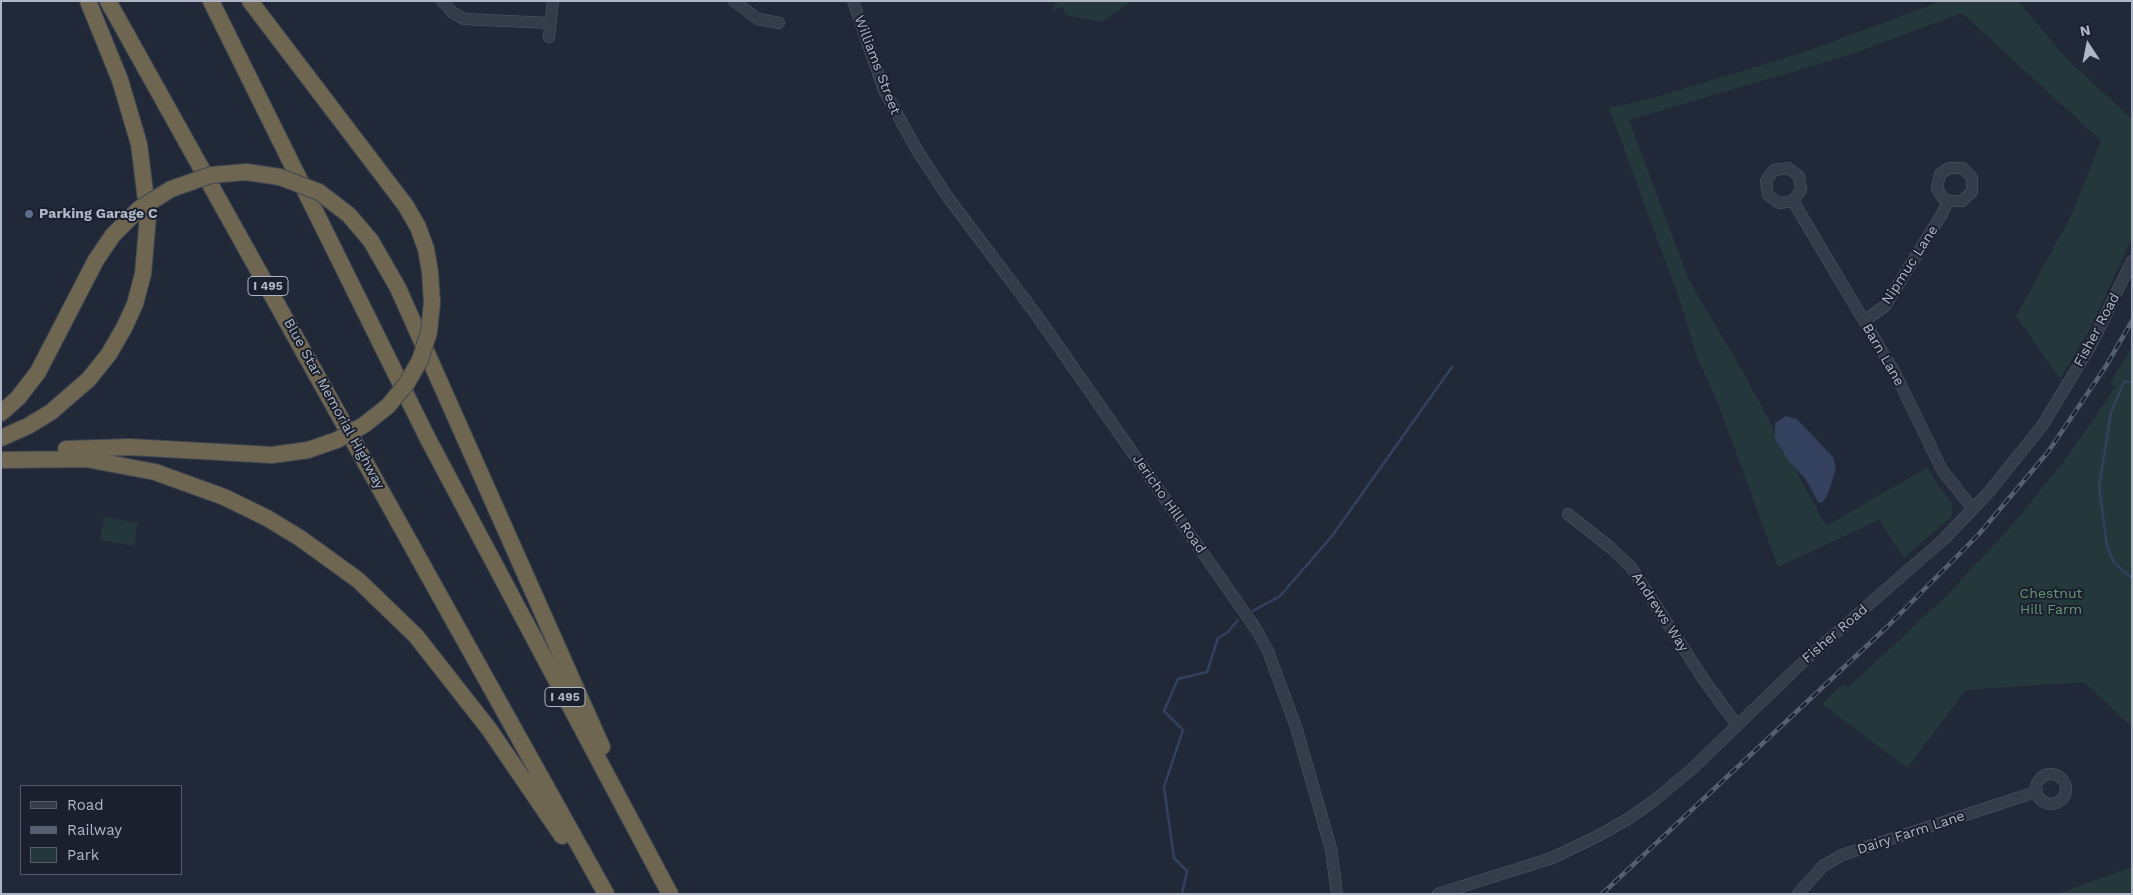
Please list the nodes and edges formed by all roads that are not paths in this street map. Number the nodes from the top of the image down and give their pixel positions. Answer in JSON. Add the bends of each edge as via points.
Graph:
{"nodes":[{"id":1,"x":88,"y":1,"type":"edge"},
{"id":2,"x":108,"y":1,"type":"edge"},
{"id":3,"x":211,"y":1,"type":"edge"},
{"id":4,"x":250,"y":1,"type":"edge"},
{"id":5,"x":442,"y":1,"type":"edge"},
{"id":6,"x":553,"y":1,"type":"edge"},
{"id":7,"x":734,"y":1,"type":"edge"},
{"id":8,"x":853,"y":1,"type":"edge"},
{"id":9,"x":551,"y":23,"type":"junction"},
{"id":10,"x":779,"y":23,"type":"dead end"},
{"id":11,"x":549,"y":37,"type":"dead end"},
{"id":12,"x":919,"y":153,"type":"joint"},
{"id":13,"x":1793,"y":201,"type":"dead end"},
{"id":14,"x":1948,"y":201,"type":"dead end"},
{"id":15,"x":2132,"y":261,"type":"edge"},
{"id":16,"x":1864,"y":321,"type":"junction"},
{"id":17,"x":1,"y":413,"type":"edge"},
{"id":18,"x":1,"y":438,"type":"edge"},
{"id":19,"x":1,"y":458,"type":"edge"},
{"id":20,"x":1973,"y":509,"type":"junction"},
{"id":21,"x":1568,"y":514,"type":"dead end"},
{"id":22,"x":1737,"y":725,"type":"junction"},
{"id":23,"x":2036,"y":792,"type":"dead end"},
{"id":24,"x":658,"y":872,"type":"junction"},
{"id":25,"x":600,"y":894,"type":"edge"},
{"id":26,"x":606,"y":894,"type":"edge"},
{"id":27,"x":670,"y":894,"type":"edge"},
{"id":28,"x":1337,"y":894,"type":"edge"},
{"id":29,"x":1438,"y":894,"type":"edge"},
{"id":30,"x":1798,"y":894,"type":"edge"}],
"edges":[{"from":1,"to":18,"type":"highway","via":[[120,80],[139,144],[148,216],[143,274],[124,328],[89,379],[44,417]]},
{"from":2,"to":26,"type":"highway","name":"Blue Star Memorial Highway","number":"I 495"},
{"from":3,"to":24,"type":"highway","number":"I 495","via":[[414,411]]},
{"from":4,"to":19,"type":"highway","bridge":true,"via":[[406,206],[418,228],[426,250],[432,302],[429,332],[420,360],[388,406],[337,440],[308,450],[272,455],[118,447],[64,449]]},
{"from":5,"to":9,"type":"street","via":[[464,19]]},
{"from":6,"to":9,"type":"street"},
{"from":7,"to":10,"type":"street","via":[[758,19]]},
{"from":8,"to":12,"type":"street","name":"Williams Street","via":[[884,90]]},
{"from":9,"to":11,"type":"street"},
{"from":12,"to":28,"type":"street","name":"Jericho Hill Road","via":[[1256,628],[1268,651],[1296,727],[1331,849]]},
{"from":13,"to":16,"type":"street","name":"Barn Lane"},
{"from":14,"to":16,"type":"street","name":"Nipmuc Lane","via":[[1886,304]]},
{"from":15,"to":20,"type":"street","name":"Fisher Road","via":[[2090,347],[2042,426]]},
{"from":16,"to":20,"type":"street","name":"Barn Lane","via":[[1896,375],[1942,470]]},
{"from":17,"to":24,"type":"highway","bridge":true,"via":[[18,398],[38,372],[96,260],[113,235],[139,209],[171,188],[211,175],[246,172],[280,177],[319,192],[349,215],[371,241],[401,296]]},
{"from":19,"to":25,"type":"highway","via":[[81,458],[166,475],[256,512],[329,557],[387,606],[444,669],[522,774]]},
{"from":20,"to":22,"type":"street","name":"Fisher Road","via":[[1944,539],[1804,661]]},
{"from":21,"to":22,"type":"street","name":"Andrews Way","via":[[1631,567]]},
{"from":22,"to":29,"type":"street","name":"Fisher Road","via":[[1660,796],[1620,824],[1552,858]]},
{"from":23,"to":30,"type":"street","name":"Dairy Farm Lane","via":[[1842,855],[1822,866]]},
{"from":24,"to":27,"type":"highway","number":"I 495"}]}
